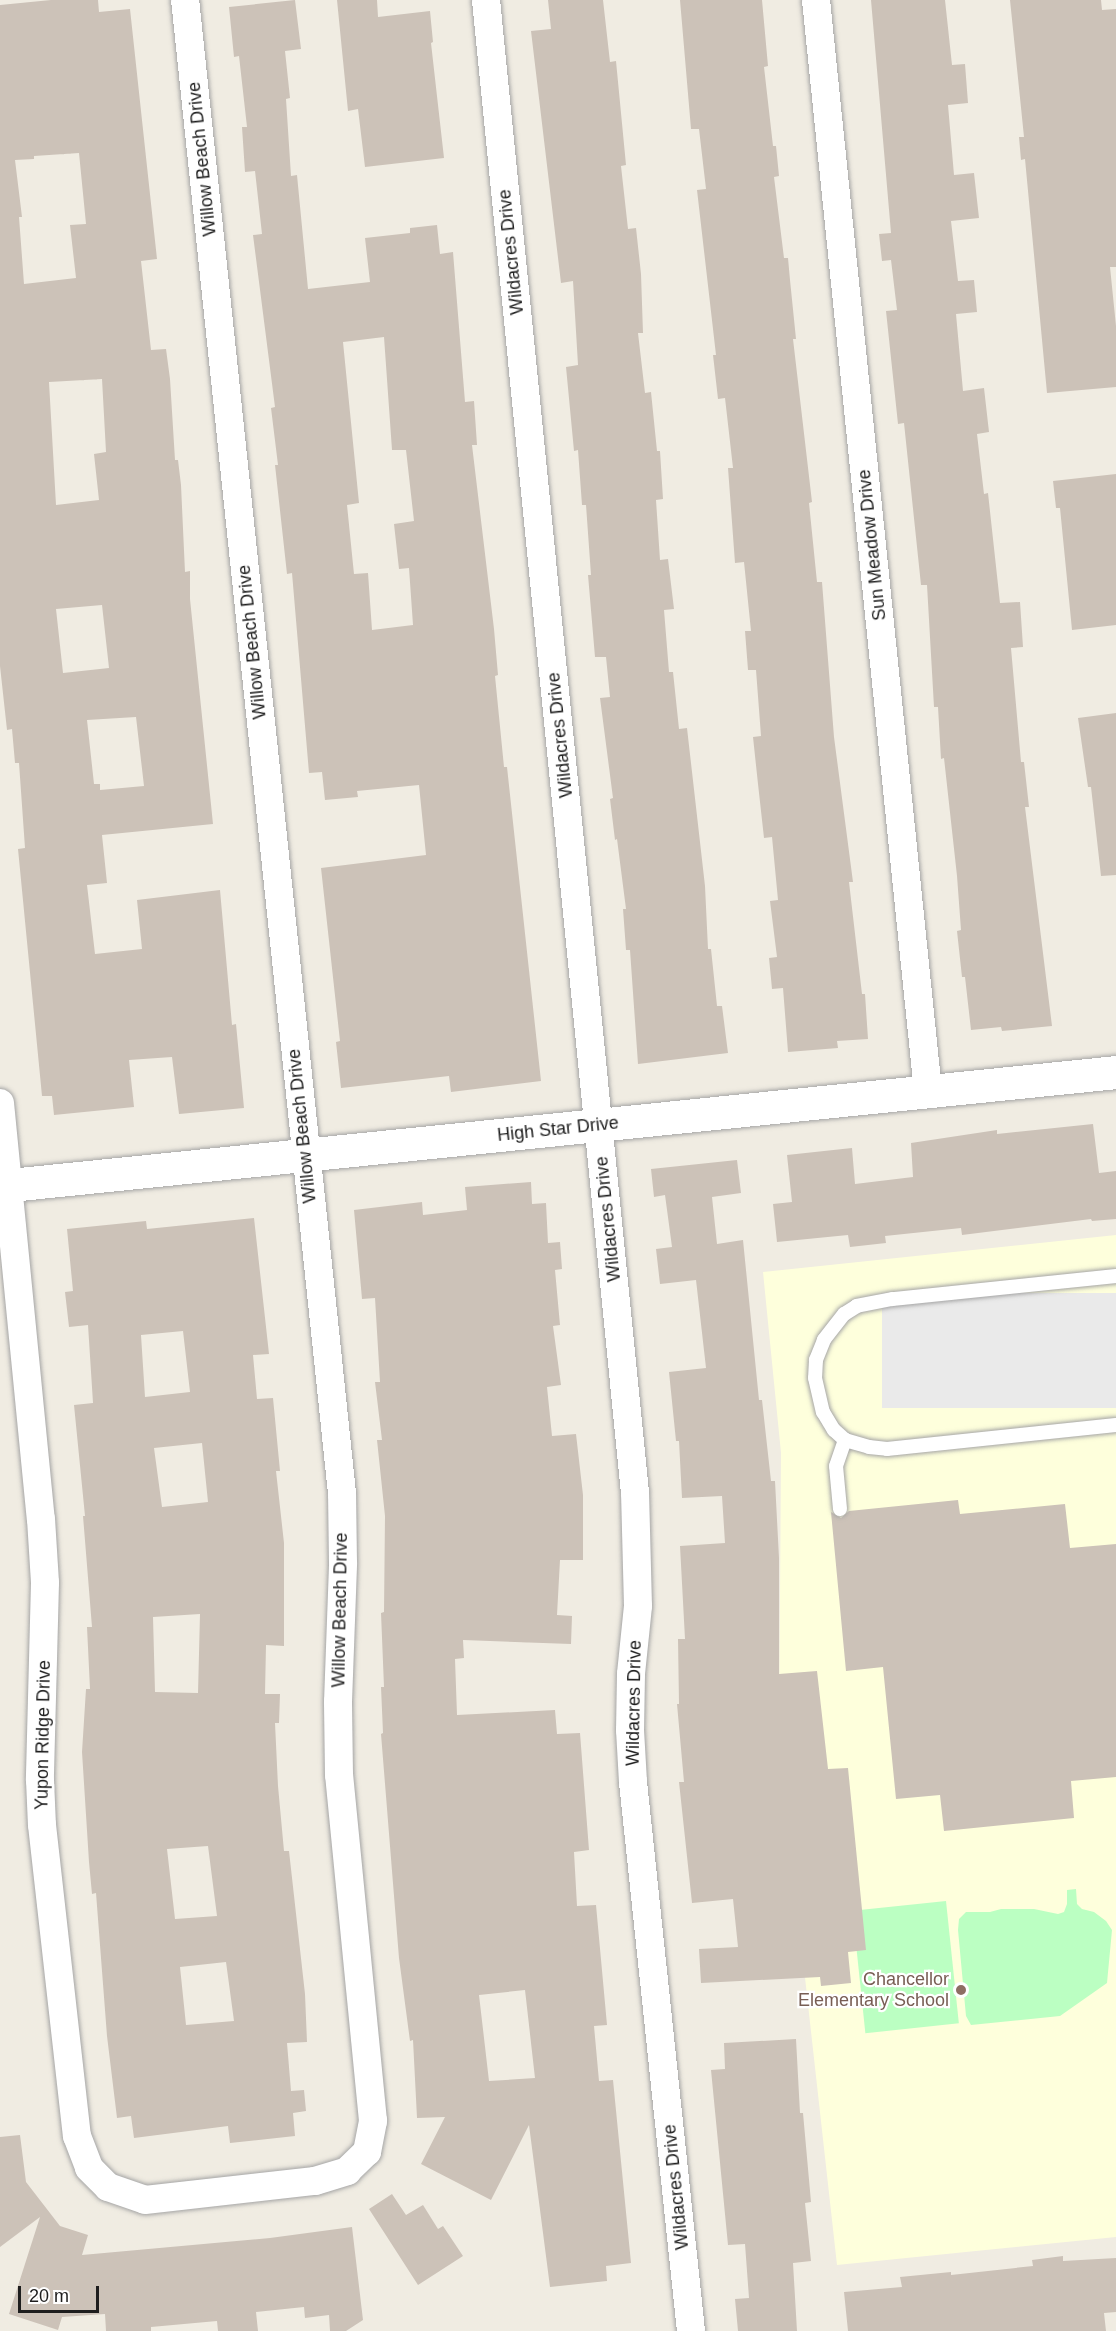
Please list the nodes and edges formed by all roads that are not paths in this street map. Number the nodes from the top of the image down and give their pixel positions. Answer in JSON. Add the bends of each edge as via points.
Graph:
{"nodes":[{"id":1,"x":186,"y":0,"type":"edge"},
{"id":2,"x":486,"y":0,"type":"edge"},
{"id":3,"x":816,"y":0,"type":"edge"},
{"id":4,"x":1116,"y":1072,"type":"edge"},
{"id":5,"x":928,"y":1091,"type":"junction"},
{"id":6,"x":0,"y":1103,"type":"edge"},
{"id":7,"x":599,"y":1125,"type":"junction"},
{"id":8,"x":305,"y":1155,"type":"junction"},
{"id":9,"x":4,"y":1185,"type":"edge"},
{"id":10,"x":1116,"y":1276,"type":"edge"},
{"id":11,"x":1116,"y":1425,"type":"edge"},
{"id":12,"x":845,"y":1440,"type":"junction"},
{"id":13,"x":840,"y":1509,"type":"dead end"},
{"id":14,"x":275,"y":2185,"type":"joint"},
{"id":15,"x":691,"y":2331,"type":"edge"}],
"edges":[{"from":1,"to":8,"type":"street","name":"Willow Beach Drive"},
{"from":2,"to":7,"type":"street","name":"Wildacres Drive"},
{"from":3,"to":5,"type":"street","name":"Sun Meadow Drive"},
{"from":4,"to":5,"type":"street","name":"High Star Drive"},
{"from":5,"to":7,"type":"street","name":"High Star Drive"},
{"from":6,"to":9,"type":"street","name":"Yupon Ridge Drive"},
{"from":7,"to":8,"type":"street","name":"High Star Drive"},
{"from":7,"to":15,"type":"street","name":"Wildacres Drive","via":[[635,1492],[638,1606],[630,1674],[633,1782]]},
{"from":8,"to":9,"type":"street","name":"High Star Drive"},
{"from":8,"to":14,"type":"street","name":"Willow Beach Drive","via":[[342,1493],[339,1775],[373,2121],[367,2152],[347,2171],[315,2181]]},
{"from":9,"to":14,"type":"street","name":"Yupon Ridge Drive","via":[[41,1519],[45,1583],[42,1825],[77,2136],[89,2168],[108,2187],[145,2200]]},
{"from":10,"to":12,"type":"lane","via":[[874,1301],[857,1306],[844,1314],[816,1360],[815,1378],[823,1412]]},
{"from":11,"to":12,"type":"lane","via":[[887,1449]]},
{"from":12,"to":13,"type":"lane","via":[[836,1466]]}]}
